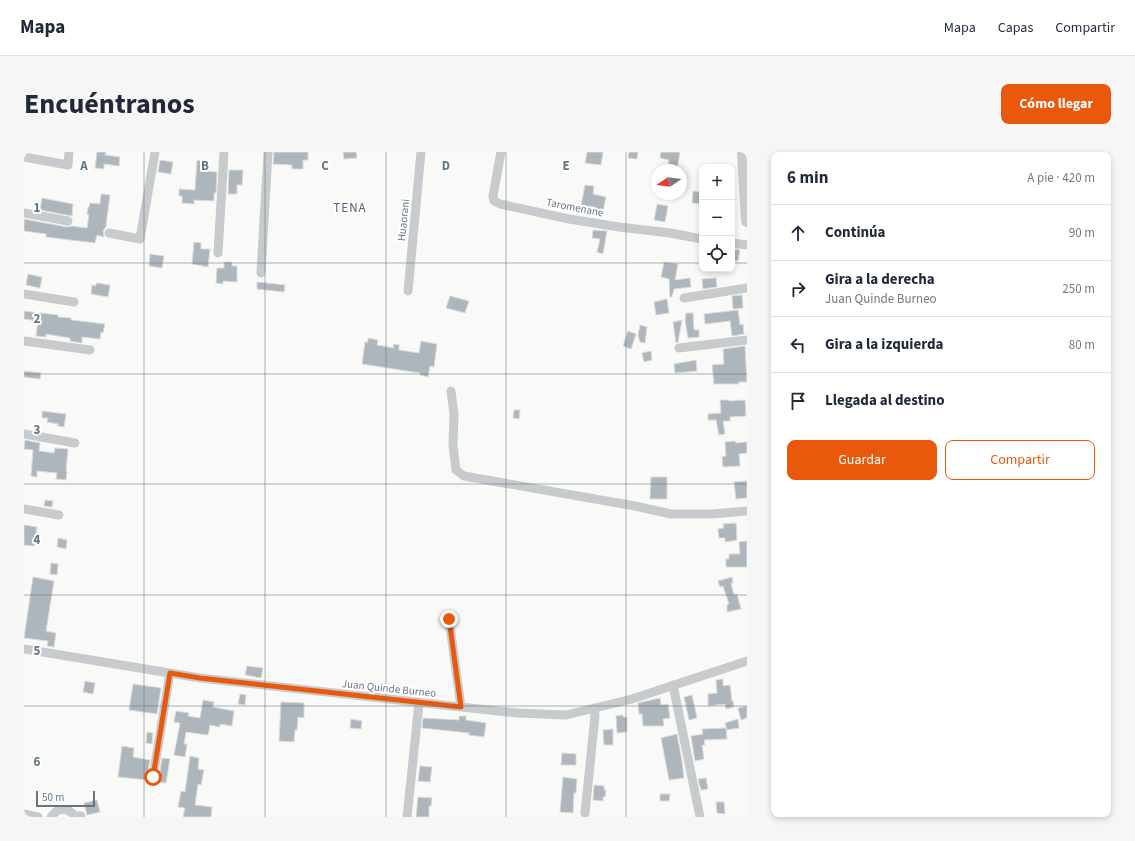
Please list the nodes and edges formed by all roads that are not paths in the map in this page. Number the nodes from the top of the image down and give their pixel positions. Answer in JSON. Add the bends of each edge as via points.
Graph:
{"nodes":[{"id":1,"x":69,"y":152,"type":"edge"},
{"id":2,"x":155,"y":152,"type":"edge"},
{"id":3,"x":224,"y":152,"type":"edge"},
{"id":4,"x":268,"y":152,"type":"edge"},
{"id":5,"x":421,"y":152,"type":"edge"},
{"id":6,"x":501,"y":152,"type":"edge"},
{"id":7,"x":740,"y":153,"type":"edge"},
{"id":8,"x":24,"y":156,"type":"edge"},
{"id":9,"x":24,"y":213,"type":"edge"},
{"id":10,"x":68,"y":221,"type":"dead end"},
{"id":11,"x":747,"y":221,"type":"edge"},
{"id":12,"x":109,"y":233,"type":"dead end"},
{"id":13,"x":699,"y":238,"type":"edge"},
{"id":14,"x":735,"y":243,"type":"edge"},
{"id":15,"x":747,"y":245,"type":"edge"},
{"id":16,"x":218,"y":253,"type":"dead end"},
{"id":17,"x":261,"y":273,"type":"dead end"},
{"id":18,"x":747,"y":288,"type":"edge"},
{"id":19,"x":408,"y":291,"type":"dead end"},
{"id":20,"x":24,"y":294,"type":"edge"},
{"id":21,"x":684,"y":298,"type":"dead end"},
{"id":22,"x":74,"y":302,"type":"dead end"},
{"id":23,"x":747,"y":340,"type":"edge"},
{"id":24,"x":24,"y":341,"type":"edge"},
{"id":25,"x":679,"y":348,"type":"dead end"},
{"id":26,"x":90,"y":350,"type":"dead end"},
{"id":27,"x":451,"y":391,"type":"dead end"},
{"id":28,"x":24,"y":434,"type":"edge"},
{"id":29,"x":75,"y":443,"type":"dead end"},
{"id":30,"x":24,"y":509,"type":"edge"},
{"id":31,"x":747,"y":511,"type":"edge"},
{"id":32,"x":59,"y":515,"type":"dead end"},
{"id":33,"x":449,"y":619,"type":"dead end"},
{"id":34,"x":24,"y":649,"type":"edge"},
{"id":35,"x":747,"y":661,"type":"edge"},
{"id":36,"x":170,"y":673,"type":"junction"},
{"id":37,"x":673,"y":685,"type":"junction"},
{"id":38,"x":419,"y":703,"type":"junction"},
{"id":39,"x":461,"y":707,"type":"junction"},
{"id":40,"x":594,"y":708,"type":"junction"},
{"id":41,"x":153,"y":777,"type":"dead end"},
{"id":42,"x":585,"y":813,"type":"dead end"},
{"id":43,"x":24,"y":814,"type":"edge"},
{"id":44,"x":77,"y":816,"type":"edge"},
{"id":45,"x":38,"y":817,"type":"edge"},
{"id":46,"x":51,"y":817,"type":"edge"},
{"id":47,"x":407,"y":817,"type":"edge"},
{"id":48,"x":700,"y":817,"type":"edge"}],
"edges":[{"from":1,"to":8,"type":"street","via":[[68,165]]},
{"from":2,"to":12,"type":"street","via":[[140,239]]},
{"from":3,"to":16,"type":"street"},
{"from":4,"to":17,"type":"street"},
{"from":5,"to":19,"type":"street","name":"Huaorani"},
{"from":6,"to":13,"type":"street","name":"Taromenane","via":[[493,196],[494,201],[500,204],[619,228]]},
{"from":7,"to":11,"type":"street"},
{"from":9,"to":10,"type":"street"},
{"from":14,"to":15,"type":"street"},
{"from":18,"to":21,"type":"street"},
{"from":20,"to":22,"type":"street"},
{"from":23,"to":25,"type":"street"},
{"from":24,"to":26,"type":"street"},
{"from":27,"to":31,"type":"street","via":[[456,470],[464,476],[671,514]]},
{"from":28,"to":29,"type":"street"},
{"from":30,"to":32,"type":"street"},
{"from":33,"to":39,"type":"street"},
{"from":34,"to":36,"type":"street","name":"Juan Quinde Burneo"},
{"from":35,"to":37,"type":"street","name":"Juan Quinde Burneo"},
{"from":36,"to":38,"type":"street","name":"Juan Quinde Burneo"},
{"from":36,"to":41,"type":"street"},
{"from":37,"to":40,"type":"street","name":"Juan Quinde Burneo"},
{"from":37,"to":48,"type":"street"},
{"from":38,"to":39,"type":"street","name":"Juan Quinde Burneo"},
{"from":38,"to":47,"type":"street"},
{"from":39,"to":40,"type":"street","name":"Juan Quinde Burneo","via":[[566,715]]},
{"from":40,"to":42,"type":"street"},
{"from":43,"to":45,"type":"street"},
{"from":44,"to":46,"type":"street","via":[[66,809],[54,813]]}]}
